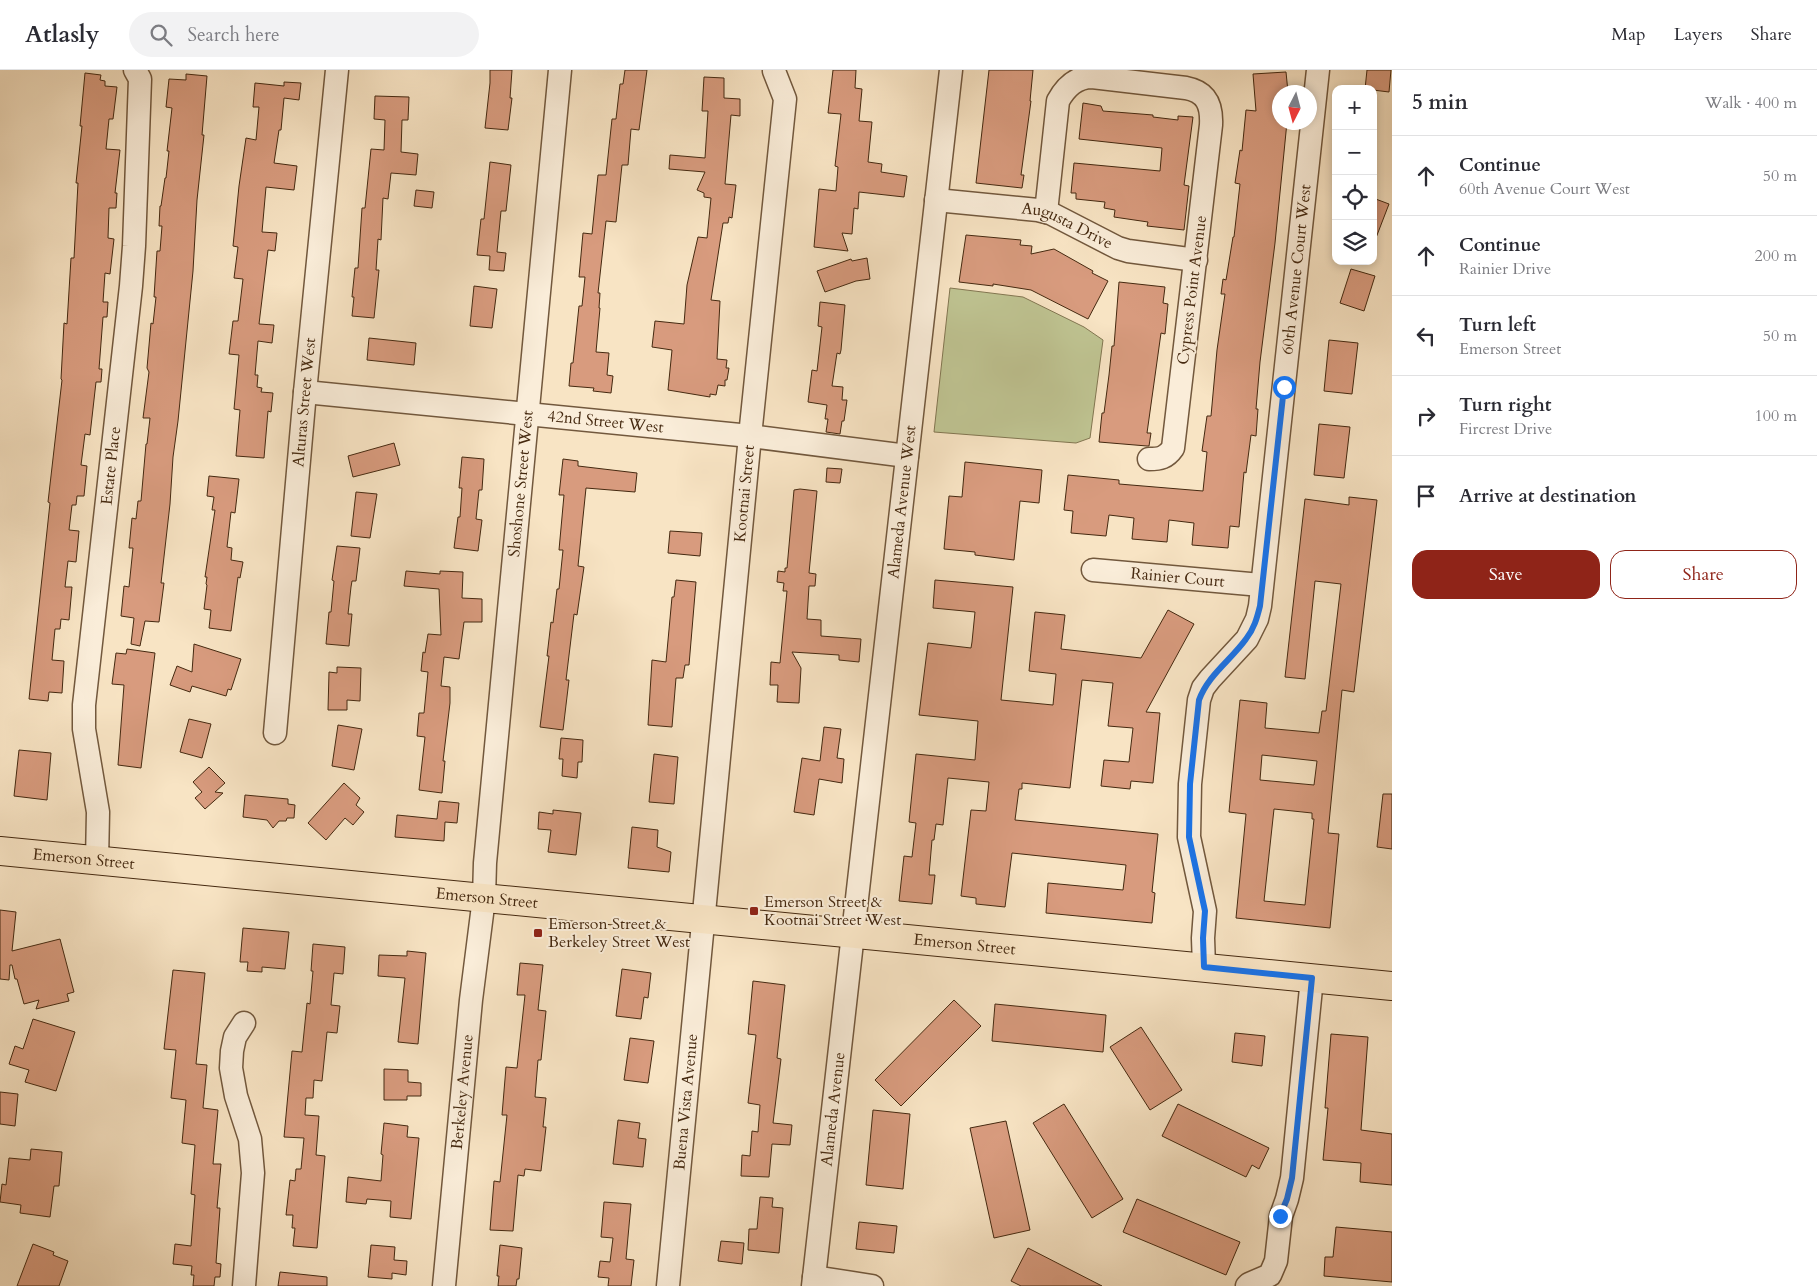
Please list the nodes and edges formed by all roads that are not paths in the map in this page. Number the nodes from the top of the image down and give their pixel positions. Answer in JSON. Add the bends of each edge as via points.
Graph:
{"nodes":[{"id":1,"x":135,"y":70,"type":"edge"},
{"id":2,"x":337,"y":70,"type":"edge"},
{"id":3,"x":560,"y":70,"type":"edge"},
{"id":4,"x":951,"y":70,"type":"edge"},
{"id":5,"x":1318,"y":70,"type":"edge"},
{"id":6,"x":774,"y":71,"type":"edge"},
{"id":7,"x":936,"y":200,"type":"junction"},
{"id":8,"x":1046,"y":212,"type":"junction"},
{"id":9,"x":1196,"y":260,"type":"junction"},
{"id":10,"x":305,"y":392,"type":"junction"},
{"id":11,"x":528,"y":413,"type":"junction"},
{"id":12,"x":750,"y":436,"type":"junction"},
{"id":13,"x":907,"y":456,"type":"junction"},
{"id":14,"x":1149,"y":459,"type":"dead end"},
{"id":15,"x":1093,"y":570,"type":"dead end"},
{"id":16,"x":1261,"y":585,"type":"junction"},
{"id":17,"x":275,"y":733,"type":"dead end"},
{"id":18,"x":0,"y":852,"type":"edge"},
{"id":19,"x":97,"y":861,"type":"junction"},
{"id":20,"x":484,"y":898,"type":"junction"},
{"id":21,"x":703,"y":919,"type":"junction"},
{"id":22,"x":852,"y":934,"type":"junction"},
{"id":23,"x":1204,"y":967,"type":"junction"},
{"id":24,"x":1312,"y":978,"type":"junction"},
{"id":25,"x":1392,"y":986,"type":"edge"},
{"id":26,"x":244,"y":1023,"type":"dead end"},
{"id":27,"x":813,"y":1282,"type":"edge"},
{"id":28,"x":244,"y":1286,"type":"edge"},
{"id":29,"x":444,"y":1286,"type":"edge"},
{"id":30,"x":668,"y":1286,"type":"edge"},
{"id":31,"x":872,"y":1286,"type":"edge"},
{"id":32,"x":1247,"y":1286,"type":"edge"}],
"edges":[{"from":1,"to":19,"type":"street","name":"Estate Place","via":[[140,79],[131,286],[84,704],[84,728],[98,812]]},
{"from":2,"to":10,"type":"street","name":"Alturas Street West"},
{"from":3,"to":11,"type":"street","name":"Shoshone Street West"},
{"from":4,"to":7,"type":"street","name":"Alameda Avenue West"},
{"from":5,"to":16,"type":"street","name":"60th Avenue Court West"},
{"from":6,"to":12,"type":"street","name":"Kootnai Street","via":[[785,99]]},
{"from":7,"to":8,"type":"street","name":"Augusta Drive"},
{"from":7,"to":13,"type":"street","name":"Alameda Avenue West"},
{"from":8,"to":9,"type":"street","name":"Augusta Drive","via":[[1118,248]]},
{"from":8,"to":9,"type":"street","name":"Cypress Point Avenue","via":[[1058,101],[1072,82],[1092,77],[1193,89],[1211,109]]},
{"from":9,"to":14,"type":"street","name":"Cypress Point Avenue","via":[[1173,448],[1166,457]]},
{"from":10,"to":11,"type":"street","name":"42nd Street West"},
{"from":10,"to":17,"type":"street","name":"Alturas Street West"},
{"from":11,"to":12,"type":"street","name":"42nd Street West"},
{"from":11,"to":20,"type":"street","name":"Shoshone Street West"},
{"from":12,"to":13,"type":"street","name":"42nd Street West"},
{"from":12,"to":21,"type":"street","name":"Kootnai Street"},
{"from":13,"to":22,"type":"street","name":"Alameda Avenue West"},
{"from":15,"to":16,"type":"street","name":"Rainier Court"},
{"from":16,"to":23,"type":"street","name":"60th Avenue Court West","via":[[1260,606],[1253,628],[1207,683],[1199,700],[1190,784],[1189,837],[1205,911]]},
{"from":18,"to":19,"type":"main road","name":"Emerson Street"},
{"from":19,"to":20,"type":"main road","name":"Emerson Street"},
{"from":20,"to":21,"type":"main road","name":"Emerson Street"},
{"from":20,"to":29,"type":"street","name":"Berkeley Avenue"},
{"from":21,"to":22,"type":"main road","name":"Emerson Street"},
{"from":21,"to":30,"type":"street","name":"Buena Vista Avenue"},
{"from":22,"to":23,"type":"main road","name":"Emerson Street"},
{"from":22,"to":27,"type":"street","name":"Alameda Avenue"},
{"from":23,"to":24,"type":"main road","name":"Emerson Street"},
{"from":24,"to":25,"type":"main road","name":"Emerson Street"},
{"from":24,"to":32,"type":"street","via":[[1292,1178],[1280,1216],[1276,1261],[1270,1275]]},
{"from":26,"to":28,"type":"street","via":[[235,1037],[231,1068],[250,1139],[253,1173]]},
{"from":27,"to":31,"type":"street"}]}
